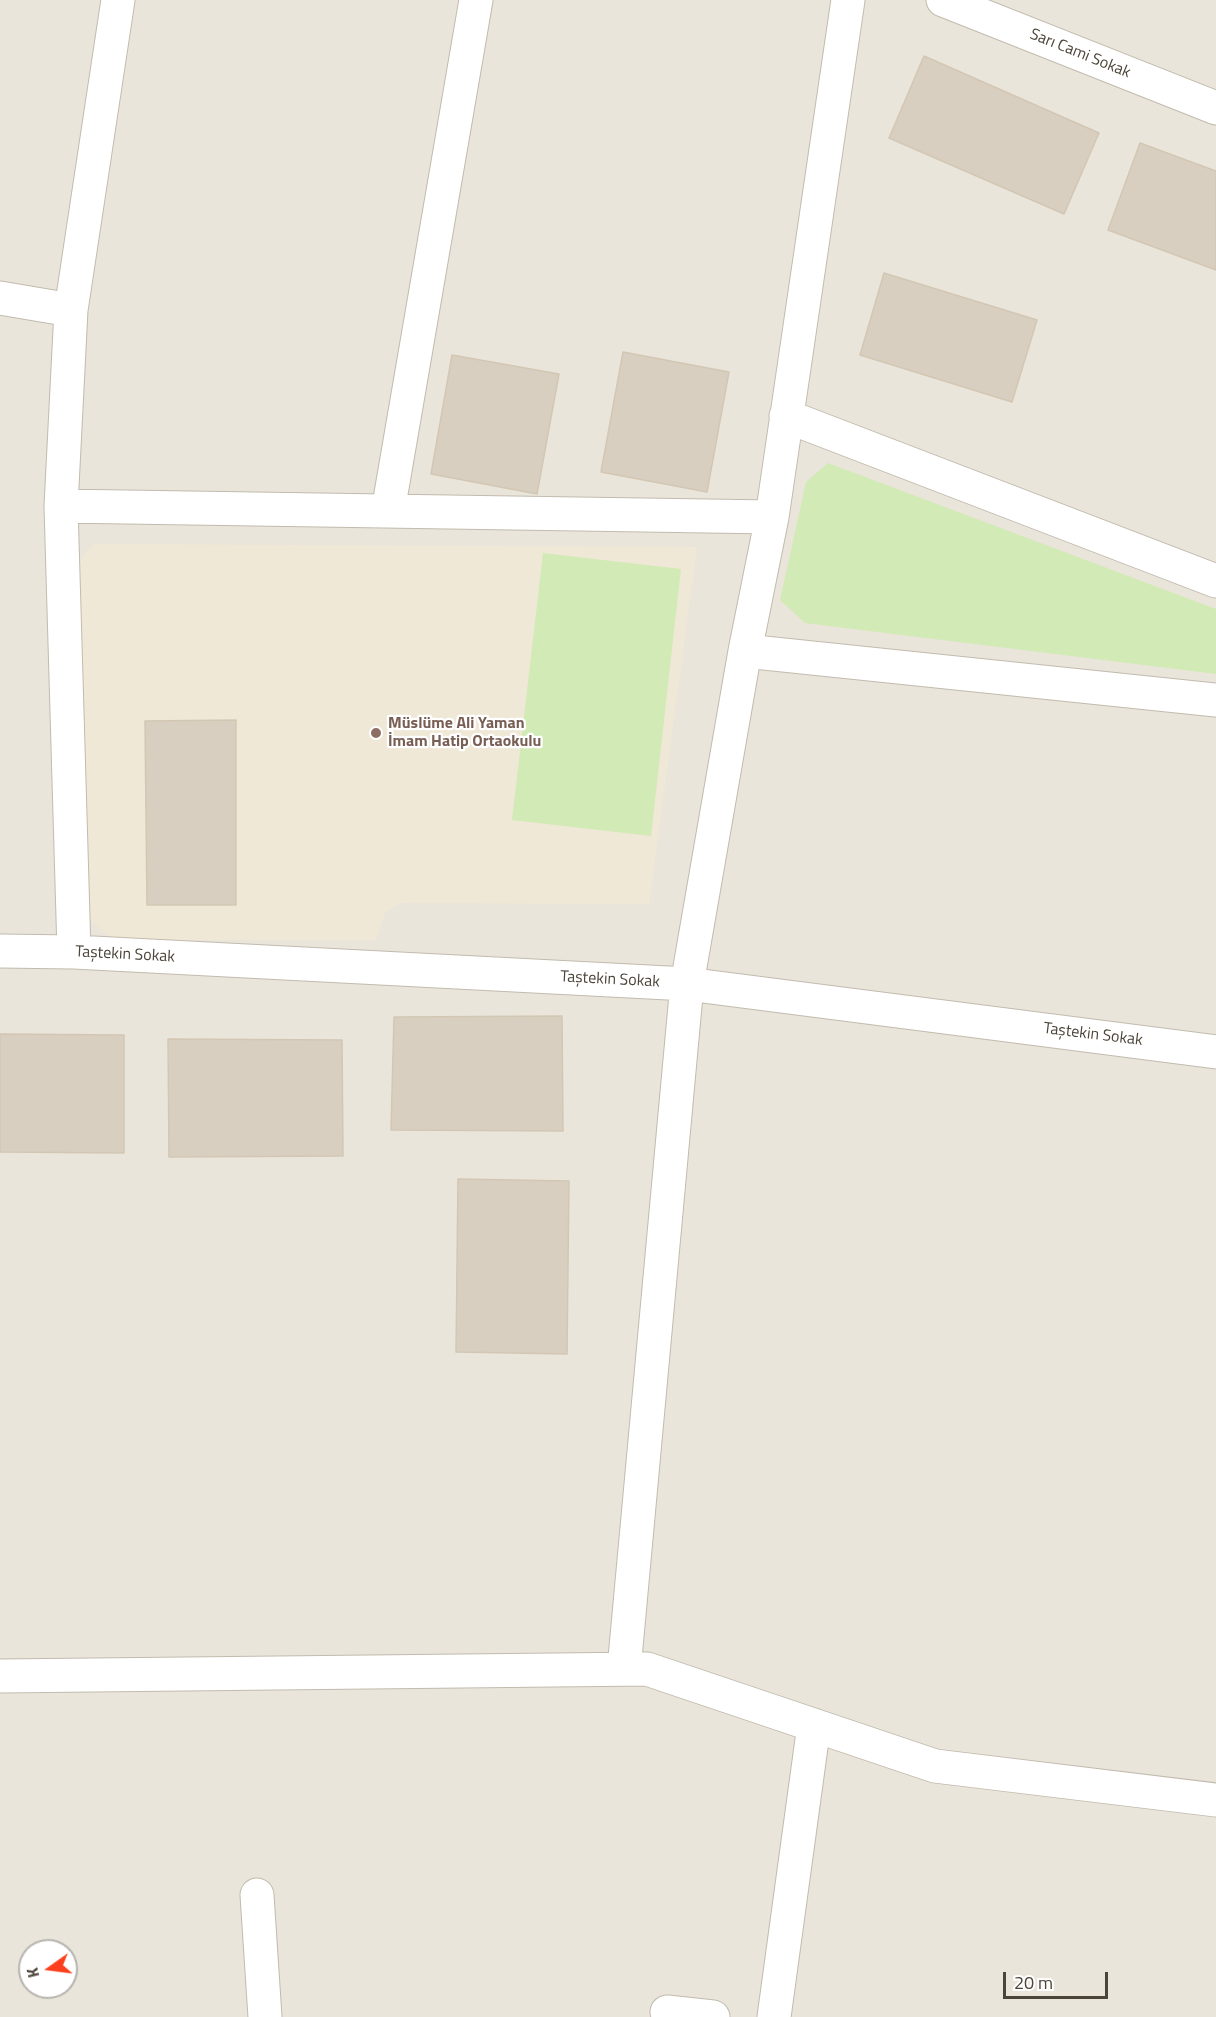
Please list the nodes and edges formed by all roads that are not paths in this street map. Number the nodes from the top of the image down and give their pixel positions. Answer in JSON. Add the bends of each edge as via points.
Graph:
{"nodes":[{"id":1,"x":118,"y":0,"type":"edge"},
{"id":2,"x":476,"y":0,"type":"edge"},
{"id":3,"x":848,"y":0,"type":"edge"},
{"id":4,"x":944,"y":0,"type":"edge"},
{"id":5,"x":1216,"y":108,"type":"edge"},
{"id":6,"x":0,"y":298,"type":"edge"},
{"id":7,"x":70,"y":310,"type":"junction"},
{"id":8,"x":786,"y":416,"type":"junction"},
{"id":9,"x":61,"y":506,"type":"junction"},
{"id":10,"x":388,"y":511,"type":"junction"},
{"id":11,"x":772,"y":517,"type":"junction"},
{"id":12,"x":1216,"y":581,"type":"edge"},
{"id":13,"x":745,"y":651,"type":"junction"},
{"id":14,"x":1216,"y":700,"type":"edge"},
{"id":15,"x":0,"y":951,"type":"edge"},
{"id":16,"x":74,"y":952,"type":"junction"},
{"id":17,"x":687,"y":984,"type":"junction"},
{"id":18,"x":1216,"y":1052,"type":"edge"},
{"id":19,"x":624,"y":1669,"type":"junction"},
{"id":20,"x":0,"y":1676,"type":"edge"},
{"id":21,"x":814,"y":1725,"type":"junction"},
{"id":22,"x":1216,"y":1800,"type":"edge"},
{"id":23,"x":257,"y":1895,"type":"dead end"},
{"id":24,"x":667,"y":2012,"type":"dead end"},
{"id":25,"x":265,"y":2017,"type":"edge"},
{"id":26,"x":713,"y":2017,"type":"edge"},
{"id":27,"x":774,"y":2017,"type":"edge"}],
"edges":[{"from":1,"to":7,"type":"street"},
{"from":2,"to":10,"type":"street"},
{"from":3,"to":8,"type":"street"},
{"from":4,"to":5,"type":"street","name":"Sarı Cami Sokak"},
{"from":6,"to":7,"type":"street"},
{"from":7,"to":9,"type":"street"},
{"from":8,"to":11,"type":"street"},
{"from":8,"to":12,"type":"street"},
{"from":9,"to":10,"type":"street"},
{"from":9,"to":16,"type":"street"},
{"from":10,"to":11,"type":"street"},
{"from":11,"to":13,"type":"street"},
{"from":13,"to":14,"type":"street"},
{"from":13,"to":17,"type":"street"},
{"from":15,"to":16,"type":"street","name":"Taştekin Sokak"},
{"from":16,"to":17,"type":"street","name":"Taştekin Sokak"},
{"from":17,"to":18,"type":"street","name":"Taştekin Sokak"},
{"from":17,"to":19,"type":"street"},
{"from":19,"to":20,"type":"street"},
{"from":19,"to":21,"type":"street","via":[[647,1669]]},
{"from":21,"to":22,"type":"street","via":[[935,1766]]},
{"from":21,"to":27,"type":"street"},
{"from":23,"to":25,"type":"street"},
{"from":24,"to":26,"type":"street"}]}
